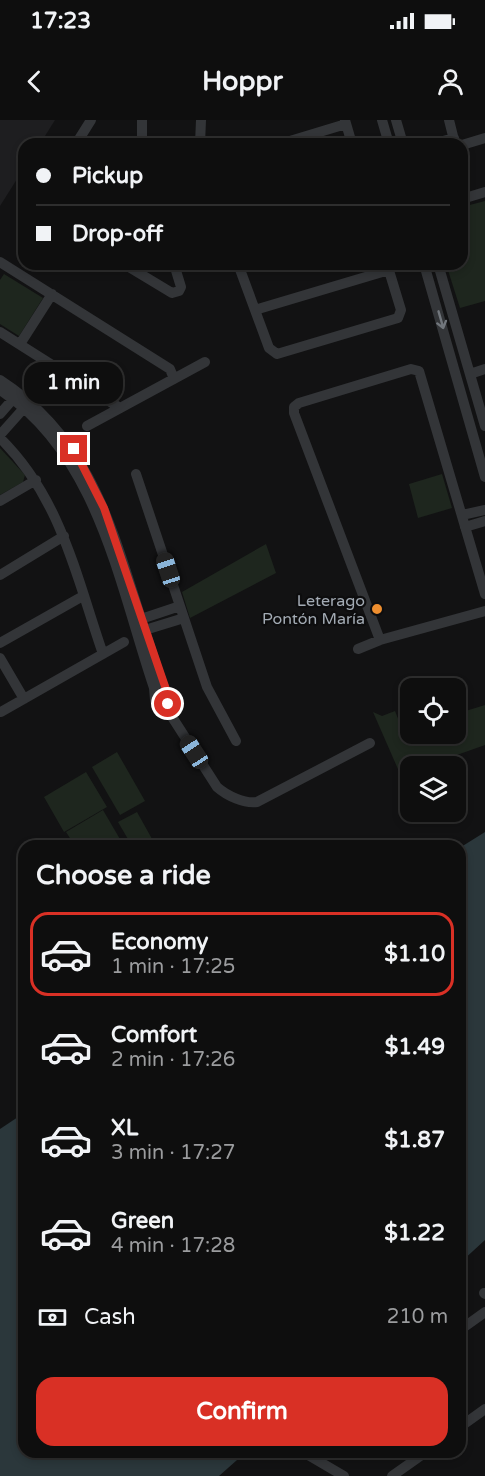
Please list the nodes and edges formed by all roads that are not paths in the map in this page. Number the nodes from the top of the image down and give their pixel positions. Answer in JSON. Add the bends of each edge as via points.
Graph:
{"nodes":[{"id":1,"x":91,"y":120,"type":"edge"},
{"id":2,"x":142,"y":120,"type":"edge"},
{"id":3,"x":201,"y":120,"type":"edge"},
{"id":4,"x":382,"y":120,"type":"edge"},
{"id":5,"x":396,"y":120,"type":"edge"},
{"id":6,"x":448,"y":120,"type":"edge"},
{"id":7,"x":346,"y":122,"type":"edge"},
{"id":8,"x":80,"y":138,"type":"edge"},
{"id":9,"x":142,"y":138,"type":"edge"},
{"id":10,"x":200,"y":138,"type":"edge"},
{"id":11,"x":298,"y":138,"type":"edge"},
{"id":12,"x":350,"y":138,"type":"edge"},
{"id":13,"x":387,"y":138,"type":"edge"},
{"id":14,"x":401,"y":138,"type":"edge"},
{"id":15,"x":455,"y":138,"type":"edge"},
{"id":16,"x":485,"y":138,"type":"edge"},
{"id":17,"x":468,"y":140,"type":"edge"},
{"id":18,"x":485,"y":192,"type":"edge"},
{"id":19,"x":468,"y":197,"type":"edge"},
{"id":20,"x":1,"y":264,"type":"edge"},
{"id":21,"x":134,"y":270,"type":"edge"},
{"id":22,"x":176,"y":270,"type":"edge"},
{"id":23,"x":240,"y":270,"type":"edge"},
{"id":24,"x":379,"y":270,"type":"edge"},
{"id":25,"x":389,"y":270,"type":"edge"},
{"id":26,"x":426,"y":270,"type":"edge"},
{"id":27,"x":440,"y":270,"type":"edge"},
{"id":28,"x":52,"y":294,"type":"junction"},
{"id":29,"x":255,"y":310,"type":"junction"},
{"id":30,"x":0,"y":332,"type":"edge"},
{"id":31,"x":20,"y":344,"type":"junction"},
{"id":32,"x":205,"y":362,"type":"dead end"},
{"id":33,"x":485,"y":369,"type":"edge"},
{"id":34,"x":470,"y":374,"type":"junction"},
{"id":35,"x":174,"y":379,"type":"junction"},
{"id":36,"x":0,"y":380,"type":"edge"},
{"id":37,"x":0,"y":390,"type":"edge"},
{"id":38,"x":13,"y":399,"type":"junction"},
{"id":39,"x":25,"y":403,"type":"junction"},
{"id":40,"x":120,"y":408,"type":"junction"},
{"id":41,"x":0,"y":414,"type":"edge"},
{"id":42,"x":87,"y":426,"type":"dead end"},
{"id":43,"x":485,"y":426,"type":"edge"},
{"id":44,"x":0,"y":437,"type":"edge"},
{"id":45,"x":136,"y":474,"type":"dead end"},
{"id":46,"x":485,"y":477,"type":"edge"},
{"id":47,"x":36,"y":480,"type":"junction"},
{"id":48,"x":0,"y":501,"type":"edge"},
{"id":49,"x":485,"y":510,"type":"edge"},
{"id":50,"x":462,"y":515,"type":"junction"},
{"id":51,"x":485,"y":521,"type":"edge"},
{"id":52,"x":465,"y":527,"type":"junction"},
{"id":53,"x":64,"y":536,"type":"junction"},
{"id":54,"x":0,"y":574,"type":"edge"},
{"id":55,"x":485,"y":594,"type":"edge"},
{"id":56,"x":83,"y":596,"type":"junction"},
{"id":57,"x":180,"y":606,"type":"junction"},
{"id":58,"x":485,"y":611,"type":"edge"},
{"id":59,"x":184,"y":618,"type":"junction"},
{"id":60,"x":140,"y":626,"type":"junction"},
{"id":61,"x":380,"y":640,"type":"junction"},
{"id":62,"x":124,"y":642,"type":"dead end"},
{"id":63,"x":0,"y":644,"type":"edge"},
{"id":64,"x":358,"y":649,"type":"dead end"},
{"id":65,"x":103,"y":654,"type":"junction"},
{"id":66,"x":0,"y":658,"type":"edge"},
{"id":67,"x":24,"y":699,"type":"junction"},
{"id":68,"x":1,"y":712,"type":"edge"},
{"id":69,"x":236,"y":741,"type":"dead end"},
{"id":70,"x":370,"y":743,"type":"dead end"},
{"id":71,"x":485,"y":1312,"type":"edge"},
{"id":72,"x":466,"y":1326,"type":"edge"},
{"id":73,"x":485,"y":1409,"type":"edge"},
{"id":74,"x":466,"y":1423,"type":"edge"},
{"id":75,"x":313,"y":1458,"type":"edge"},
{"id":76,"x":418,"y":1458,"type":"edge"},
{"id":77,"x":344,"y":1476,"type":"edge"},
{"id":78,"x":392,"y":1476,"type":"edge"}],
"edges":[{"from":1,"to":8,"type":"street"},
{"from":2,"to":9,"type":"street"},
{"from":3,"to":10,"type":"street"},
{"from":4,"to":13,"type":"street"},
{"from":5,"to":14,"type":"street"},
{"from":6,"to":15,"type":"street"},
{"from":7,"to":11,"type":"street"},
{"from":7,"to":12,"type":"street"},
{"from":16,"to":17,"type":"street"},
{"from":18,"to":19,"type":"street"},
{"from":20,"to":28,"type":"street"},
{"from":21,"to":22,"type":"street","via":[[172,293],[182,287]]},
{"from":23,"to":29,"type":"street"},
{"from":24,"to":29,"type":"street"},
{"from":25,"to":29,"type":"street","via":[[401,310],[398,318],[274,353]]},
{"from":26,"to":46,"type":"street","one_way":true},
{"from":27,"to":34,"type":"street"},
{"from":28,"to":31,"type":"street"},
{"from":28,"to":35,"type":"street","via":[[170,369]]},
{"from":30,"to":31,"type":"street"},
{"from":31,"to":40,"type":"street"},
{"from":32,"to":35,"type":"street"},
{"from":33,"to":34,"type":"street"},
{"from":34,"to":43,"type":"street"},
{"from":35,"to":40,"type":"street"},
{"from":36,"to":39,"type":"street"},
{"from":37,"to":38,"type":"street"},
{"from":38,"to":39,"type":"street"},
{"from":38,"to":41,"type":"street"},
{"from":39,"to":44,"type":"street"},
{"from":39,"to":60,"type":"street","via":[[67,456],[91,499]]},
{"from":40,"to":42,"type":"street"},
{"from":44,"to":47,"type":"street"},
{"from":45,"to":57,"type":"street"},
{"from":47,"to":48,"type":"street"},
{"from":47,"to":53,"type":"street"},
{"from":49,"to":50,"type":"street"},
{"from":50,"to":52,"type":"street"},
{"from":50,"to":61,"type":"street","via":[[417,369],[294,407]]},
{"from":51,"to":52,"type":"street"},
{"from":52,"to":55,"type":"street"},
{"from":53,"to":54,"type":"street"},
{"from":53,"to":56,"type":"street"},
{"from":56,"to":63,"type":"street"},
{"from":56,"to":65,"type":"street"},
{"from":57,"to":59,"type":"street"},
{"from":57,"to":60,"type":"street"},
{"from":58,"to":61,"type":"street"},
{"from":59,"to":60,"type":"street"},
{"from":59,"to":69,"type":"street","via":[[207,687]]},
{"from":60,"to":70,"type":"street","via":[[163,701],[217,788],[226,794],[257,802]]},
{"from":61,"to":64,"type":"street"},
{"from":62,"to":65,"type":"street"},
{"from":65,"to":67,"type":"street"},
{"from":66,"to":67,"type":"street"},
{"from":67,"to":68,"type":"street"},
{"from":71,"to":72,"type":"street"},
{"from":73,"to":74,"type":"street"},
{"from":75,"to":77,"type":"street"},
{"from":76,"to":78,"type":"street"}]}
